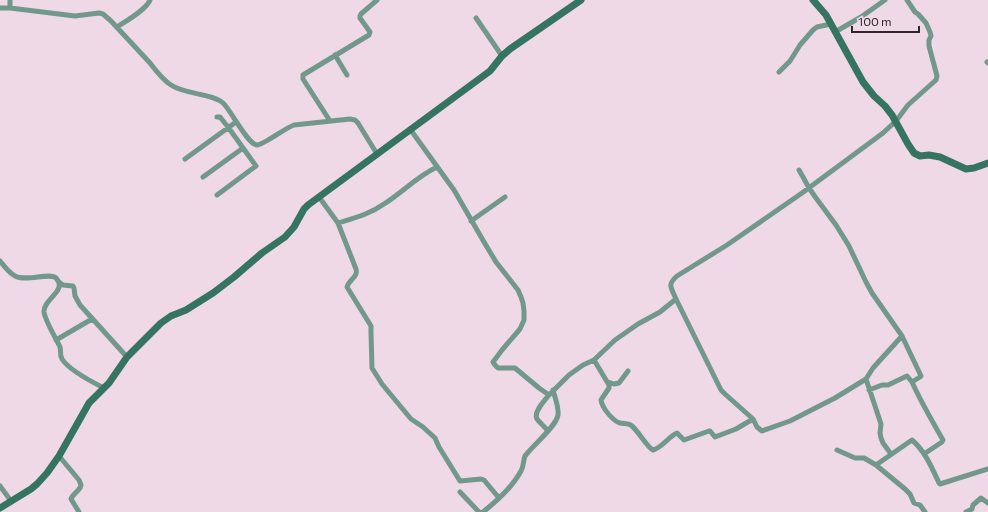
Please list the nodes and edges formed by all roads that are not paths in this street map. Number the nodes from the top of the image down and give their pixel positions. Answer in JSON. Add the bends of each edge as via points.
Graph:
{"nodes":[{"id":1,"x":10,"y":0,"type":"edge"},
{"id":2,"x":150,"y":0,"type":"edge"},
{"id":3,"x":377,"y":0,"type":"edge"},
{"id":4,"x":581,"y":0,"type":"edge"},
{"id":5,"x":813,"y":0,"type":"edge"},
{"id":6,"x":885,"y":0,"type":"edge"},
{"id":7,"x":907,"y":0,"type":"edge"},
{"id":8,"x":0,"y":8,"type":"edge"},
{"id":9,"x":10,"y":8,"type":"junction"},
{"id":10,"x":476,"y":18,"type":"dead end"},
{"id":11,"x":831,"y":24,"type":"junction"},
{"id":12,"x":117,"y":27,"type":"junction"},
{"id":13,"x":835,"y":32,"type":"junction"},
{"id":14,"x":335,"y":55,"type":"junction"},
{"id":15,"x":502,"y":56,"type":"junction"},
{"id":16,"x":779,"y":72,"type":"dead end"},
{"id":17,"x":347,"y":75,"type":"dead end"},
{"id":18,"x":217,"y":117,"type":"dead end"},
{"id":19,"x":330,"y":121,"type":"junction"},
{"id":20,"x":896,"y":121,"type":"junction"},
{"id":21,"x":236,"y":122,"type":"junction"},
{"id":22,"x":228,"y":127,"type":"junction"},
{"id":23,"x":410,"y":129,"type":"junction"},
{"id":24,"x":243,"y":148,"type":"junction"},
{"id":25,"x":377,"y":154,"type":"junction"},
{"id":26,"x":185,"y":159,"type":"dead end"},
{"id":27,"x":988,"y":163,"type":"edge"},
{"id":28,"x":437,"y":167,"type":"junction"},
{"id":29,"x":798,"y":170,"type":"dead end"},
{"id":30,"x":203,"y":177,"type":"dead end"},
{"id":31,"x":809,"y":188,"type":"junction"},
{"id":32,"x":216,"y":196,"type":"dead end"},
{"id":33,"x":319,"y":197,"type":"junction"},
{"id":34,"x":505,"y":197,"type":"dead end"},
{"id":35,"x":471,"y":221,"type":"junction"},
{"id":36,"x":338,"y":223,"type":"junction"},
{"id":37,"x":0,"y":261,"type":"edge"},
{"id":38,"x":59,"y":282,"type":"junction"},
{"id":39,"x":676,"y":299,"type":"junction"},
{"id":40,"x":92,"y":319,"type":"junction"},
{"id":41,"x":902,"y":336,"type":"junction"},
{"id":42,"x":56,"y":340,"type":"junction"},
{"id":43,"x":127,"y":357,"type":"junction"},
{"id":44,"x":594,"y":360,"type":"junction"},
{"id":45,"x":628,"y":371,"type":"dead end"},
{"id":46,"x":866,"y":379,"type":"junction"},
{"id":47,"x":608,"y":382,"type":"junction"},
{"id":48,"x":912,"y":382,"type":"junction"},
{"id":49,"x":104,"y":388,"type":"junction"},
{"id":50,"x":553,"y":390,"type":"junction"},
{"id":51,"x":870,"y":390,"type":"junction"},
{"id":52,"x":549,"y":395,"type":"junction"},
{"id":53,"x":753,"y":419,"type":"junction"},
{"id":54,"x":548,"y":431,"type":"junction"},
{"id":55,"x":837,"y":450,"type":"dead end"},
{"id":56,"x":891,"y":454,"type":"junction"},
{"id":57,"x":924,"y":454,"type":"junction"},
{"id":58,"x":60,"y":456,"type":"junction"},
{"id":59,"x":876,"y":465,"type":"junction"},
{"id":60,"x":988,"y":469,"type":"edge"},
{"id":61,"x":0,"y":486,"type":"edge"},
{"id":62,"x":460,"y":492,"type":"dead end"},
{"id":63,"x":499,"y":498,"type":"junction"},
{"id":64,"x":12,"y":501,"type":"junction"},
{"id":65,"x":988,"y":504,"type":"edge"},
{"id":66,"x":0,"y":508,"type":"edge"},
{"id":67,"x":79,"y":512,"type":"edge"},
{"id":68,"x":479,"y":512,"type":"edge"},
{"id":69,"x":484,"y":512,"type":"edge"},
{"id":70,"x":925,"y":512,"type":"edge"},
{"id":71,"x":966,"y":512,"type":"edge"}],
"edges":[{"from":1,"to":9,"type":"street"},
{"from":2,"to":12,"type":"street","via":[[136,15]]},
{"from":3,"to":14,"type":"street","via":[[360,16],[370,32],[369,35]]},
{"from":4,"to":15,"type":"street"},
{"from":5,"to":11,"type":"street"},
{"from":6,"to":13,"type":"street"},
{"from":7,"to":20,"type":"street","via":[[926,23],[930,32],[928,46],[937,76]]},
{"from":8,"to":9,"type":"street"},
{"from":9,"to":12,"type":"street","via":[[75,16],[99,13]]},
{"from":10,"to":15,"type":"street"},
{"from":11,"to":13,"type":"street"},
{"from":11,"to":16,"type":"street","via":[[812,30]]},
{"from":12,"to":21,"type":"street","via":[[168,83],[182,90],[223,102]]},
{"from":13,"to":20,"type":"street","via":[[862,82]]},
{"from":14,"to":17,"type":"street"},
{"from":14,"to":19,"type":"street","via":[[302,77]]},
{"from":15,"to":23,"type":"street","via":[[490,71]]},
{"from":18,"to":22,"type":"street"},
{"from":19,"to":21,"type":"street","via":[[294,125],[258,145],[251,142]]},
{"from":19,"to":25,"type":"street","via":[[355,120]]},
{"from":20,"to":27,"type":"street","via":[[910,147],[918,155],[940,157],[966,169]]},
{"from":20,"to":31,"type":"street"},
{"from":21,"to":22,"type":"street"},
{"from":22,"to":24,"type":"street"},
{"from":22,"to":26,"type":"street"},
{"from":23,"to":25,"type":"street"},
{"from":23,"to":28,"type":"street"},
{"from":24,"to":30,"type":"street"},
{"from":24,"to":32,"type":"street","via":[[256,167]]},
{"from":25,"to":33,"type":"street"},
{"from":28,"to":35,"type":"street","via":[[454,190]]},
{"from":28,"to":36,"type":"street","via":[[376,209]]},
{"from":29,"to":31,"type":"street"},
{"from":31,"to":39,"type":"street","via":[[677,276],[670,285]]},
{"from":31,"to":41,"type":"street","via":[[849,246],[872,293]]},
{"from":33,"to":36,"type":"street"},
{"from":33,"to":43,"type":"street","via":[[306,206],[285,237],[213,293],[165,320]]},
{"from":34,"to":35,"type":"street"},
{"from":35,"to":52,"type":"street","via":[[496,262],[518,290],[523,303],[524,320],[520,329],[493,362],[498,368],[518,370]]},
{"from":36,"to":63,"type":"street","via":[[357,272],[347,287],[371,326],[372,368],[411,419],[435,438],[460,481],[484,480]]},
{"from":37,"to":38,"type":"street","via":[[19,278],[51,275]]},
{"from":38,"to":40,"type":"street","via":[[73,286],[80,305]]},
{"from":38,"to":42,"type":"street","via":[[58,290],[44,311]]},
{"from":39,"to":44,"type":"street","via":[[621,336]]},
{"from":39,"to":53,"type":"street","via":[[721,390]]},
{"from":40,"to":42,"type":"street"},
{"from":40,"to":43,"type":"street"},
{"from":41,"to":46,"type":"street"},
{"from":41,"to":48,"type":"street","via":[[921,376]]},
{"from":42,"to":49,"type":"street","via":[[64,362],[88,380]]},
{"from":43,"to":49,"type":"street"},
{"from":44,"to":47,"type":"street"},
{"from":44,"to":50,"type":"street","via":[[574,371]]},
{"from":45,"to":47,"type":"street","via":[[619,384]]},
{"from":46,"to":51,"type":"street"},
{"from":46,"to":53,"type":"street","via":[[835,398],[762,431]]},
{"from":47,"to":53,"type":"street","via":[[608,388],[601,400],[603,407],[618,423],[630,424],[653,450],[677,433],[684,440],[709,431],[715,437]]},
{"from":48,"to":51,"type":"street","via":[[907,376]]},
{"from":48,"to":57,"type":"street","via":[[943,440]]},
{"from":49,"to":58,"type":"street","via":[[86,407]]},
{"from":50,"to":52,"type":"street"},
{"from":50,"to":54,"type":"street","via":[[558,414]]},
{"from":51,"to":56,"type":"street","via":[[880,424],[881,438]]},
{"from":52,"to":54,"type":"street","via":[[536,415]]},
{"from":54,"to":63,"type":"street","via":[[526,456],[520,474]]},
{"from":55,"to":59,"type":"street","via":[[855,458],[864,458]]},
{"from":56,"to":57,"type":"street","via":[[912,440]]},
{"from":56,"to":59,"type":"street"},
{"from":57,"to":60,"type":"street","via":[[940,484]]},
{"from":58,"to":64,"type":"street","via":[[37,484]]},
{"from":58,"to":67,"type":"street","via":[[81,485],[71,499]]},
{"from":59,"to":70,"type":"street","via":[[905,489],[914,503],[920,505]]},
{"from":61,"to":64,"type":"street"},
{"from":62,"to":68,"type":"street"},
{"from":63,"to":69,"type":"street"},
{"from":64,"to":66,"type":"street"},
{"from":65,"to":71,"type":"street","via":[[981,498]]}]}
